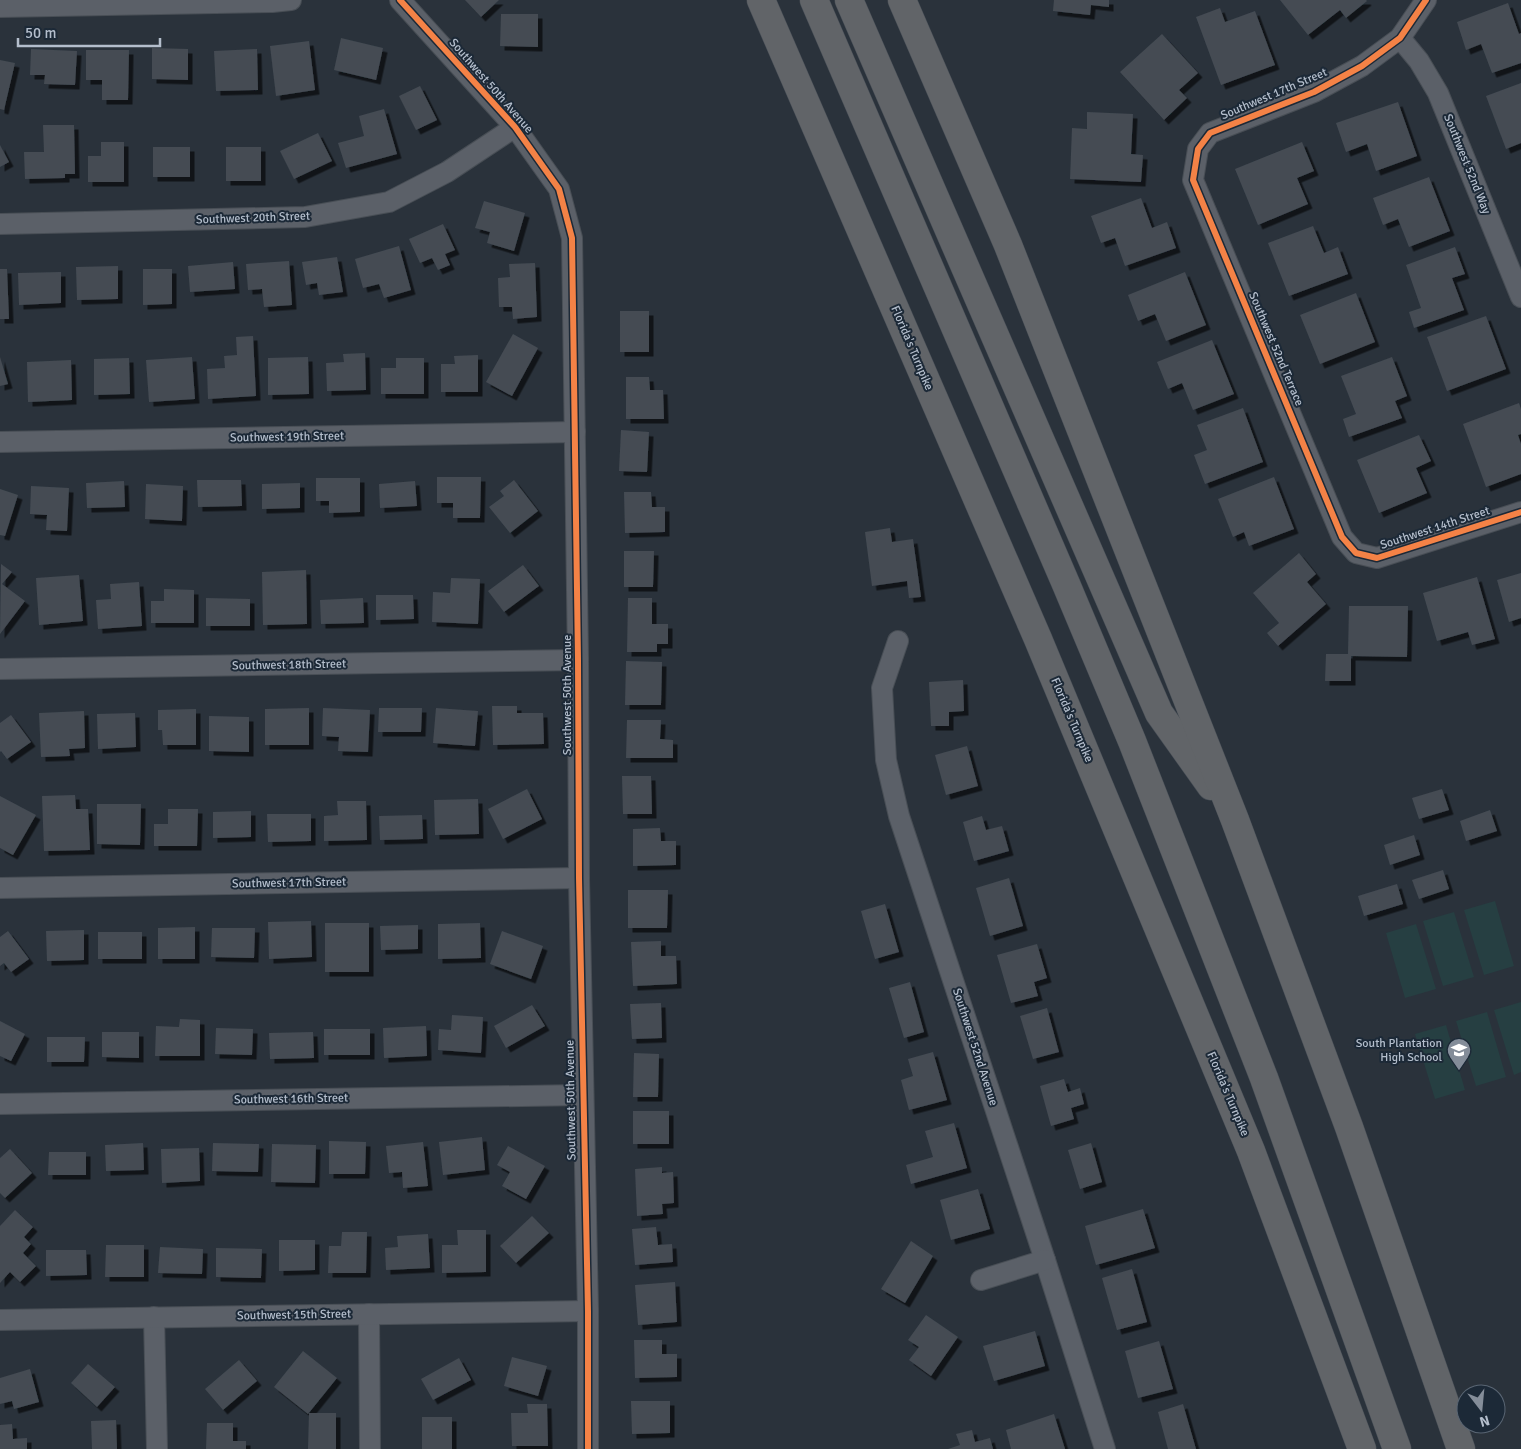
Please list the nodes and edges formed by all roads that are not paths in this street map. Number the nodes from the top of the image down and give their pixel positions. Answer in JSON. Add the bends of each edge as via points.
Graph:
{"nodes":[{"id":1,"x":291,"y":0,"type":"edge"},
{"id":2,"x":400,"y":0,"type":"edge"},
{"id":3,"x":761,"y":0,"type":"edge"},
{"id":4,"x":814,"y":0,"type":"edge"},
{"id":5,"x":849,"y":0,"type":"edge"},
{"id":6,"x":902,"y":0,"type":"edge"},
{"id":7,"x":1426,"y":0,"type":"edge"},
{"id":8,"x":0,"y":7,"type":"edge"},
{"id":9,"x":1400,"y":38,"type":"junction"},
{"id":10,"x":515,"y":127,"type":"junction"},
{"id":11,"x":1198,"y":149,"type":"joint"},
{"id":12,"x":0,"y":224,"type":"edge"},
{"id":13,"x":1521,"y":297,"type":"edge"},
{"id":14,"x":574,"y":432,"type":"junction"},
{"id":15,"x":0,"y":442,"type":"edge"},
{"id":16,"x":1521,"y":512,"type":"edge"},
{"id":17,"x":1356,"y":553,"type":"joint"},
{"id":18,"x":898,"y":641,"type":"dead end"},
{"id":19,"x":578,"y":660,"type":"junction"},
{"id":20,"x":0,"y":669,"type":"edge"},
{"id":21,"x":1235,"y":820,"type":"junction"},
{"id":22,"x":579,"y":878,"type":"junction"},
{"id":23,"x":0,"y":888,"type":"edge"},
{"id":24,"x":582,"y":1095,"type":"junction"},
{"id":25,"x":0,"y":1104,"type":"edge"},
{"id":26,"x":1045,"y":1260,"type":"junction"},
{"id":27,"x":981,"y":1280,"type":"dead end"},
{"id":28,"x":588,"y":1311,"type":"junction"},
{"id":29,"x":369,"y":1314,"type":"junction"},
{"id":30,"x":154,"y":1318,"type":"junction"},
{"id":31,"x":0,"y":1320,"type":"edge"},
{"id":32,"x":157,"y":1449,"type":"edge"},
{"id":33,"x":370,"y":1449,"type":"edge"},
{"id":34,"x":588,"y":1449,"type":"edge"},
{"id":35,"x":1105,"y":1449,"type":"edge"},
{"id":36,"x":1362,"y":1449,"type":"edge"},
{"id":37,"x":1397,"y":1449,"type":"edge"},
{"id":38,"x":1461,"y":1449,"type":"edge"}],
"edges":[{"from":1,"to":8,"type":"street"},
{"from":2,"to":10,"type":"street","name":"Southwest 50th Avenue"},
{"from":3,"to":36,"type":"highway","name":"Florida's Turnpike","via":[[1034,630],[1229,1096]]},
{"from":4,"to":37,"type":"highway","via":[[1136,750],[1264,1078]]},
{"from":5,"to":21,"type":"highway","via":[[1159,713]]},
{"from":6,"to":21,"type":"highway","via":[[1008,245]]},
{"from":7,"to":9,"type":"street","name":"Southwest 17th Street"},
{"from":9,"to":11,"type":"street","name":"Southwest 17th Street","via":[[1362,66],[1314,92],[1210,133]]},
{"from":9,"to":13,"type":"street","name":"Southwest 52nd Way","via":[[1419,61],[1438,93]]},
{"from":10,"to":12,"type":"street","name":"Southwest 20th Street","via":[[447,172],[380,204],[305,218]]},
{"from":10,"to":14,"type":"street","name":"Southwest 50th Avenue","via":[[559,189],[572,238]]},
{"from":11,"to":17,"type":"street","name":"Southwest 52nd Terrace","via":[[1192,180],[1342,537]]},
{"from":14,"to":15,"type":"street","name":"Southwest 19th Street"},
{"from":14,"to":19,"type":"street","name":"Southwest 50th Avenue"},
{"from":16,"to":17,"type":"street","name":"Southwest 14th Street","via":[[1377,558]]},
{"from":18,"to":26,"type":"street","name":"Southwest 52nd Avenue","via":[[882,688],[886,760],[899,816]]},
{"from":19,"to":20,"type":"street","name":"Southwest 18th Street"},
{"from":19,"to":22,"type":"street","name":"Southwest 50th Avenue"},
{"from":21,"to":38,"type":"highway","via":[[1349,1126]]},
{"from":22,"to":23,"type":"street","name":"Southwest 17th Street"},
{"from":22,"to":24,"type":"street","name":"Southwest 50th Avenue"},
{"from":24,"to":25,"type":"street","name":"Southwest 16th Street"},
{"from":24,"to":28,"type":"street","name":"Southwest 50th Avenue"},
{"from":26,"to":27,"type":"street"},
{"from":26,"to":35,"type":"street","name":"Southwest 52nd Avenue"},
{"from":28,"to":29,"type":"street","name":"Southwest 15th Street"},
{"from":28,"to":34,"type":"street","name":"Southwest 50th Avenue"},
{"from":29,"to":30,"type":"street","name":"Southwest 15th Street"},
{"from":29,"to":33,"type":"street"},
{"from":30,"to":31,"type":"street","name":"Southwest 15th Street"},
{"from":30,"to":32,"type":"street"}]}
